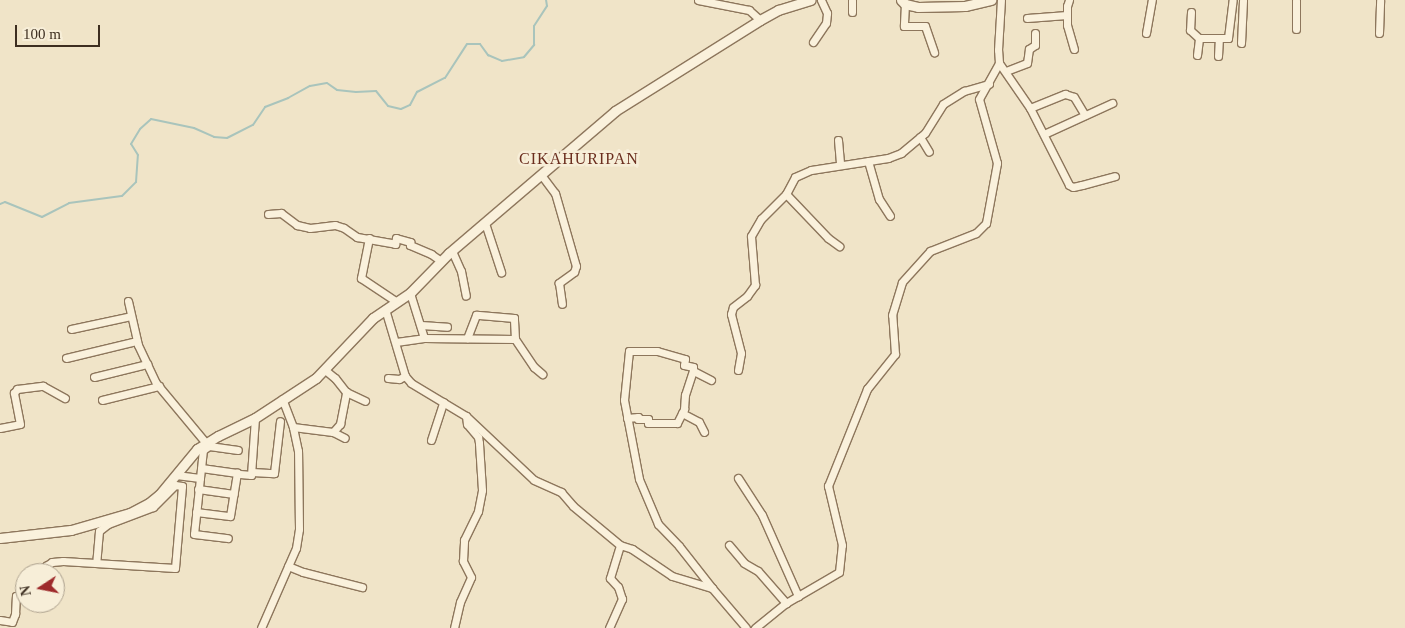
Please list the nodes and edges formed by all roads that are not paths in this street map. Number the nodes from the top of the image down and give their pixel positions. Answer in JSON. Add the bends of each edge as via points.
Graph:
{"nodes":[{"id":1,"x":698,"y":0,"type":"edge"},
{"id":2,"x":811,"y":0,"type":"edge"},
{"id":3,"x":822,"y":0,"type":"edge"},
{"id":4,"x":852,"y":0,"type":"edge"},
{"id":5,"x":1001,"y":0,"type":"edge"},
{"id":6,"x":1069,"y":0,"type":"edge"},
{"id":7,"x":1152,"y":0,"type":"edge"},
{"id":8,"x":1232,"y":0,"type":"edge"},
{"id":9,"x":1243,"y":0,"type":"edge"},
{"id":10,"x":1296,"y":0,"type":"edge"},
{"id":11,"x":1380,"y":0,"type":"edge"},
{"id":12,"x":987,"y":1,"type":"edge"},
{"id":13,"x":903,"y":2,"type":"edge"},
{"id":14,"x":852,"y":12,"type":"dead end"},
{"id":15,"x":1190,"y":12,"type":"dead end"},
{"id":16,"x":1067,"y":15,"type":"junction"},
{"id":17,"x":1027,"y":18,"type":"dead end"},
{"id":18,"x":760,"y":20,"type":"junction"},
{"id":19,"x":1296,"y":29,"type":"dead end"},
{"id":20,"x":1146,"y":32,"type":"dead end"},
{"id":21,"x":1035,"y":33,"type":"dead end"},
{"id":22,"x":1379,"y":33,"type":"dead end"},
{"id":23,"x":1199,"y":38,"type":"junction"},
{"id":24,"x":1219,"y":40,"type":"junction"},
{"id":25,"x":813,"y":42,"type":"dead end"},
{"id":26,"x":1241,"y":43,"type":"dead end"},
{"id":27,"x":1074,"y":49,"type":"dead end"},
{"id":28,"x":934,"y":52,"type":"dead end"},
{"id":29,"x":1196,"y":55,"type":"dead end"},
{"id":30,"x":1218,"y":56,"type":"dead end"},
{"id":31,"x":999,"y":63,"type":"junction"},
{"id":32,"x":1006,"y":72,"type":"junction"},
{"id":33,"x":989,"y":84,"type":"junction"},
{"id":34,"x":1112,"y":103,"type":"dead end"},
{"id":35,"x":1030,"y":108,"type":"junction"},
{"id":36,"x":1085,"y":115,"type":"junction"},
{"id":37,"x":1044,"y":134,"type":"junction"},
{"id":38,"x":920,"y":137,"type":"junction"},
{"id":39,"x":838,"y":140,"type":"dead end"},
{"id":40,"x":929,"y":152,"type":"dead end"},
{"id":41,"x":868,"y":161,"type":"junction"},
{"id":42,"x":840,"y":164,"type":"junction"},
{"id":43,"x":542,"y":176,"type":"junction"},
{"id":44,"x":1115,"y":176,"type":"dead end"},
{"id":45,"x":786,"y":194,"type":"junction"},
{"id":46,"x":268,"y":214,"type":"dead end"},
{"id":47,"x":890,"y":216,"type":"dead end"},
{"id":48,"x":485,"y":223,"type":"junction"},
{"id":49,"x":370,"y":238,"type":"junction"},
{"id":50,"x":839,"y":246,"type":"dead end"},
{"id":51,"x":452,"y":251,"type":"junction"},
{"id":52,"x":441,"y":261,"type":"junction"},
{"id":53,"x":501,"y":272,"type":"dead end"},
{"id":54,"x":410,"y":293,"type":"junction"},
{"id":55,"x":466,"y":296,"type":"dead end"},
{"id":56,"x":128,"y":301,"type":"dead end"},
{"id":57,"x":396,"y":302,"type":"junction"},
{"id":58,"x":562,"y":304,"type":"dead end"},
{"id":59,"x":385,"y":309,"type":"junction"},
{"id":60,"x":131,"y":316,"type":"junction"},
{"id":61,"x":421,"y":325,"type":"junction"},
{"id":62,"x":447,"y":327,"type":"dead end"},
{"id":63,"x":71,"y":329,"type":"dead end"},
{"id":64,"x":424,"y":338,"type":"junction"},
{"id":65,"x":467,"y":338,"type":"junction"},
{"id":66,"x":514,"y":339,"type":"junction"},
{"id":67,"x":137,"y":341,"type":"junction"},
{"id":68,"x":396,"y":342,"type":"junction"},
{"id":69,"x":66,"y":358,"type":"dead end"},
{"id":70,"x":147,"y":364,"type":"junction"},
{"id":71,"x":325,"y":370,"type":"junction"},
{"id":72,"x":738,"y":370,"type":"dead end"},
{"id":73,"x":693,"y":371,"type":"junction"},
{"id":74,"x":542,"y":374,"type":"dead end"},
{"id":75,"x":94,"y":376,"type":"dead end"},
{"id":76,"x":405,"y":376,"type":"junction"},
{"id":77,"x":388,"y":378,"type":"dead end"},
{"id":78,"x":710,"y":380,"type":"dead end"},
{"id":79,"x":159,"y":386,"type":"junction"},
{"id":80,"x":346,"y":392,"type":"junction"},
{"id":81,"x":65,"y":398,"type":"dead end"},
{"id":82,"x":282,"y":399,"type":"junction"},
{"id":83,"x":102,"y":400,"type":"dead end"},
{"id":84,"x":365,"y":401,"type":"dead end"},
{"id":85,"x":443,"y":402,"type":"junction"},
{"id":86,"x":682,"y":413,"type":"junction"},
{"id":87,"x":466,"y":416,"type":"junction"},
{"id":88,"x":255,"y":418,"type":"junction"},
{"id":89,"x":626,"y":418,"type":"junction"},
{"id":90,"x":280,"y":421,"type":"dead end"},
{"id":91,"x":294,"y":427,"type":"junction"},
{"id":92,"x":0,"y":428,"type":"edge"},
{"id":93,"x":333,"y":432,"type":"junction"},
{"id":94,"x":704,"y":432,"type":"dead end"},
{"id":95,"x":345,"y":438,"type":"dead end"},
{"id":96,"x":431,"y":440,"type":"dead end"},
{"id":97,"x":206,"y":443,"type":"junction"},
{"id":98,"x":238,"y":450,"type":"dead end"},
{"id":99,"x":201,"y":468,"type":"junction"},
{"id":100,"x":252,"y":472,"type":"junction"},
{"id":101,"x":240,"y":474,"type":"dead end"},
{"id":102,"x":200,"y":478,"type":"junction"},
{"id":103,"x":738,"y":478,"type":"dead end"},
{"id":104,"x":174,"y":481,"type":"junction"},
{"id":105,"x":198,"y":490,"type":"junction"},
{"id":106,"x":234,"y":494,"type":"junction"},
{"id":107,"x":196,"y":512,"type":"junction"},
{"id":108,"x":0,"y":538,"type":"edge"},
{"id":109,"x":228,"y":538,"type":"dead end"},
{"id":110,"x":620,"y":545,"type":"junction"},
{"id":111,"x":729,"y":546,"type":"dead end"},
{"id":112,"x":50,"y":563,"type":"edge"},
{"id":113,"x":96,"y":564,"type":"junction"},
{"id":114,"x":288,"y":566,"type":"junction"},
{"id":115,"x":362,"y":586,"type":"dead end"},
{"id":116,"x":712,"y":588,"type":"junction"},
{"id":117,"x":798,"y":596,"type":"junction"},
{"id":118,"x":786,"y":603,"type":"junction"},
{"id":119,"x":15,"y":613,"type":"edge"},
{"id":120,"x":0,"y":620,"type":"edge"},
{"id":121,"x":261,"y":628,"type":"edge"},
{"id":122,"x":454,"y":628,"type":"edge"},
{"id":123,"x":610,"y":628,"type":"edge"},
{"id":124,"x":746,"y":628,"type":"edge"},
{"id":125,"x":755,"y":628,"type":"edge"}],
"edges":[{"from":1,"to":18,"type":"street","via":[[749,10]]},
{"from":2,"to":18,"type":"street","via":[[778,10]]},
{"from":3,"to":25,"type":"street","via":[[827,13],[826,23]]},
{"from":4,"to":14,"type":"street"},
{"from":5,"to":31,"type":"street"},
{"from":6,"to":16,"type":"street"},
{"from":7,"to":20,"type":"street"},
{"from":8,"to":24,"type":"street","via":[[1230,34],[1228,38]]},
{"from":9,"to":26,"type":"street"},
{"from":10,"to":19,"type":"street"},
{"from":11,"to":22,"type":"street"},
{"from":12,"to":13,"type":"street","via":[[966,6],[918,7]]},
{"from":13,"to":28,"type":"street","via":[[904,26],[925,26]]},
{"from":15,"to":23,"type":"street","via":[[1190,30]]},
{"from":16,"to":17,"type":"street"},
{"from":16,"to":27,"type":"street"},
{"from":18,"to":43,"type":"street","via":[[626,103]]},
{"from":21,"to":32,"type":"street","via":[[1035,45],[1029,49],[1027,64]]},
{"from":23,"to":24,"type":"street"},
{"from":23,"to":29,"type":"street"},
{"from":24,"to":30,"type":"street"},
{"from":31,"to":32,"type":"street"},
{"from":31,"to":33,"type":"street"},
{"from":32,"to":35,"type":"street"},
{"from":33,"to":38,"type":"street","via":[[964,91],[943,104]]},
{"from":33,"to":117,"type":"street","via":[[979,101],[997,169],[986,224],[976,233],[930,251],[902,282],[892,315],[895,354],[867,389],[828,486],[842,545],[839,572]]},
{"from":34,"to":36,"type":"street"},
{"from":35,"to":36,"type":"street","via":[[1065,94],[1074,97]]},
{"from":35,"to":37,"type":"street"},
{"from":36,"to":37,"type":"street"},
{"from":37,"to":44,"type":"street","via":[[1069,185],[1073,187]]},
{"from":38,"to":40,"type":"street"},
{"from":38,"to":41,"type":"street","via":[[901,152]]},
{"from":39,"to":42,"type":"street"},
{"from":41,"to":42,"type":"street"},
{"from":41,"to":47,"type":"street","via":[[879,199]]},
{"from":42,"to":45,"type":"street","via":[[799,173]]},
{"from":43,"to":48,"type":"street"},
{"from":43,"to":58,"type":"street","via":[[555,192],[576,266],[574,272],[559,283]]},
{"from":45,"to":50,"type":"street"},
{"from":45,"to":72,"type":"street","via":[[761,219],[751,236],[755,285],[733,307],[731,314],[741,353]]},
{"from":46,"to":49,"type":"street","via":[[281,213],[297,225],[310,228],[339,226],[357,237]]},
{"from":48,"to":51,"type":"street"},
{"from":48,"to":53,"type":"street"},
{"from":49,"to":52,"type":"street","via":[[395,244],[396,238],[410,242],[410,245]]},
{"from":49,"to":57,"type":"street","via":[[361,278]]},
{"from":51,"to":52,"type":"street"},
{"from":51,"to":55,"type":"street"},
{"from":52,"to":54,"type":"street"},
{"from":54,"to":57,"type":"street"},
{"from":54,"to":61,"type":"street"},
{"from":56,"to":60,"type":"street"},
{"from":57,"to":59,"type":"street"},
{"from":59,"to":68,"type":"street"},
{"from":59,"to":71,"type":"street","via":[[364,326]]},
{"from":60,"to":63,"type":"street"},
{"from":60,"to":67,"type":"street"},
{"from":61,"to":62,"type":"street"},
{"from":61,"to":64,"type":"street"},
{"from":64,"to":65,"type":"street"},
{"from":64,"to":68,"type":"street"},
{"from":65,"to":66,"type":"street"},
{"from":65,"to":66,"type":"street","via":[[474,317],[479,315],[513,316]]},
{"from":66,"to":74,"type":"street"},
{"from":67,"to":69,"type":"street"},
{"from":67,"to":70,"type":"street"},
{"from":68,"to":76,"type":"street"},
{"from":70,"to":75,"type":"street"},
{"from":70,"to":79,"type":"street"},
{"from":71,"to":80,"type":"street"},
{"from":71,"to":82,"type":"street"},
{"from":73,"to":78,"type":"street"},
{"from":73,"to":86,"type":"street"},
{"from":73,"to":89,"type":"street","via":[[693,367],[684,365],[685,359],[657,351],[629,351],[624,400]]},
{"from":76,"to":77,"type":"street"},
{"from":76,"to":85,"type":"street"},
{"from":79,"to":83,"type":"street"},
{"from":79,"to":97,"type":"street"},
{"from":80,"to":84,"type":"street"},
{"from":80,"to":93,"type":"street","via":[[340,424]]},
{"from":81,"to":92,"type":"street","via":[[43,386],[17,389],[14,393],[20,424]]},
{"from":82,"to":88,"type":"street"},
{"from":82,"to":91,"type":"street"},
{"from":85,"to":87,"type":"street"},
{"from":85,"to":96,"type":"street"},
{"from":86,"to":89,"type":"street","via":[[676,424],[648,423],[648,419],[638,419],[638,416]]},
{"from":86,"to":94,"type":"street","via":[[699,422]]},
{"from":87,"to":110,"type":"street","via":[[534,480],[561,492]]},
{"from":87,"to":122,"type":"street","via":[[467,424],[478,437],[482,490],[478,510],[464,540],[463,561],[471,577],[460,602]]},
{"from":88,"to":97,"type":"street"},
{"from":88,"to":100,"type":"street"},
{"from":89,"to":116,"type":"street","via":[[639,479],[653,516]]},
{"from":90,"to":100,"type":"street","via":[[274,474]]},
{"from":91,"to":93,"type":"street"},
{"from":91,"to":114,"type":"street","via":[[300,520],[298,540]]},
{"from":93,"to":95,"type":"street"},
{"from":97,"to":104,"type":"street","via":[[189,457]]},
{"from":98,"to":99,"type":"street","via":[[209,446],[203,450]]},
{"from":99,"to":102,"type":"street"},
{"from":99,"to":106,"type":"street","via":[[237,472]]},
{"from":100,"to":101,"type":"street","via":[[251,475]]},
{"from":102,"to":104,"type":"street"},
{"from":102,"to":105,"type":"street"},
{"from":103,"to":117,"type":"street","via":[[762,515]]},
{"from":104,"to":108,"type":"street","via":[[159,496],[130,513],[71,530]]},
{"from":104,"to":113,"type":"street","via":[[153,507],[108,524],[99,531]]},
{"from":104,"to":113,"type":"street","via":[[182,486],[175,568]]},
{"from":105,"to":106,"type":"street"},
{"from":105,"to":107,"type":"street"},
{"from":106,"to":107,"type":"street","via":[[230,516]]},
{"from":107,"to":109,"type":"street","via":[[194,534]]},
{"from":110,"to":116,"type":"street","via":[[632,549],[672,576]]},
{"from":110,"to":123,"type":"street","via":[[610,578],[622,599]]},
{"from":111,"to":118,"type":"street","via":[[744,563],[758,571]]},
{"from":112,"to":113,"type":"street"},
{"from":114,"to":115,"type":"street"},
{"from":114,"to":121,"type":"street"},
{"from":116,"to":124,"type":"street"},
{"from":117,"to":118,"type":"street"},
{"from":118,"to":125,"type":"street"},
{"from":119,"to":120,"type":"street","via":[[12,622]]}]}
